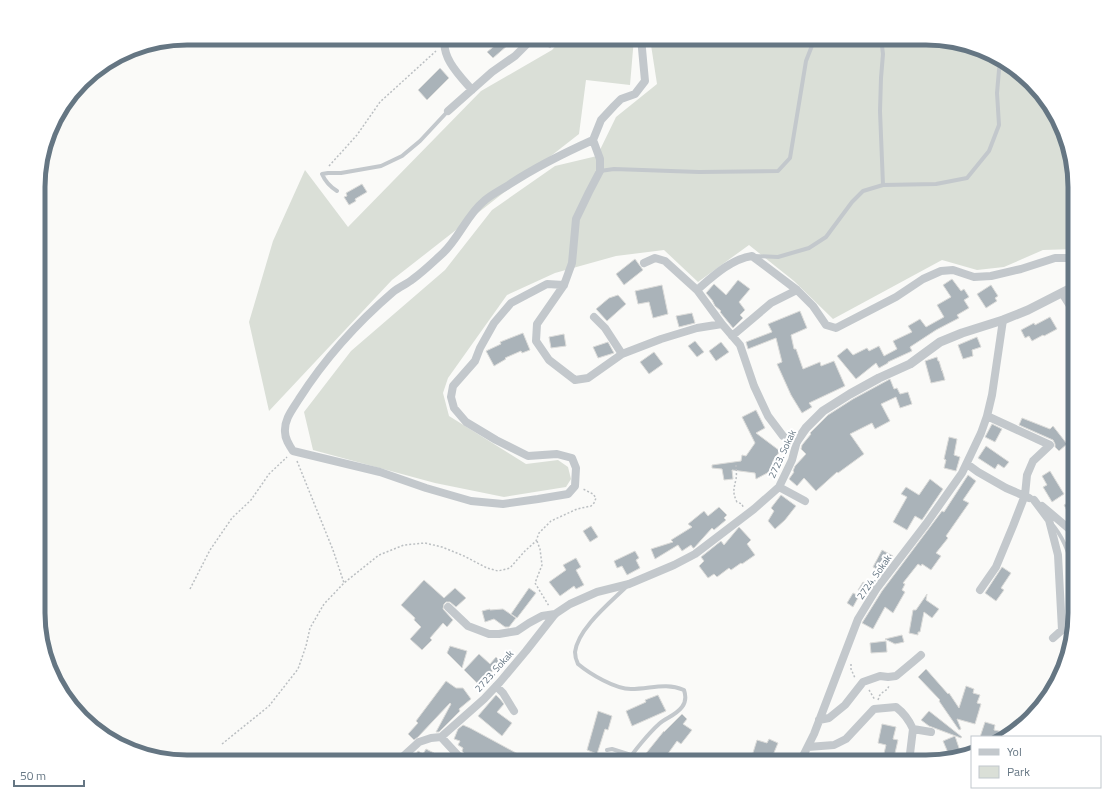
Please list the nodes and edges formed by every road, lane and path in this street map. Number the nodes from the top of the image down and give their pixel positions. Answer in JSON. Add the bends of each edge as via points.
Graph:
{"nodes":[{"id":1,"x":440,"y":45,"type":"edge"},
{"id":2,"x":445,"y":45,"type":"edge"},
{"id":3,"x":526,"y":45,"type":"edge"},
{"id":4,"x":642,"y":45,"type":"edge"},
{"id":5,"x":812,"y":45,"type":"edge"},
{"id":6,"x":882,"y":45,"type":"edge"},
{"id":7,"x":999,"y":66,"type":"edge"},
{"id":8,"x":472,"y":90,"type":"junction"},
{"id":9,"x":448,"y":111,"type":"joint"},
{"id":10,"x":592,"y":140,"type":"junction"},
{"id":11,"x":600,"y":171,"type":"junction"},
{"id":12,"x":322,"y":174,"type":"junction"},
{"id":13,"x":883,"y":186,"type":"junction"},
{"id":14,"x":336,"y":191,"type":"dead end"},
{"id":15,"x":752,"y":256,"type":"junction"},
{"id":16,"x":1068,"y":258,"type":"edge"},
{"id":17,"x":644,"y":263,"type":"dead end"},
{"id":18,"x":564,"y":285,"type":"junction"},
{"id":19,"x":697,"y":290,"type":"junction"},
{"id":20,"x":797,"y":290,"type":"junction"},
{"id":21,"x":1068,"y":290,"type":"edge"},
{"id":22,"x":1062,"y":293,"type":"junction"},
{"id":23,"x":1068,"y":303,"type":"edge"},
{"id":24,"x":594,"y":317,"type":"dead end"},
{"id":25,"x":1003,"y":320,"type":"junction"},
{"id":26,"x":722,"y":324,"type":"junction"},
{"id":27,"x":732,"y":336,"type":"junction"},
{"id":28,"x":622,"y":354,"type":"junction"},
{"id":29,"x":987,"y":416,"type":"junction"},
{"id":30,"x":797,"y":442,"type":"junction"},
{"id":31,"x":293,"y":451,"type":"junction"},
{"id":32,"x":967,"y":464,"type":"junction"},
{"id":33,"x":736,"y":465,"type":"dead end"},
{"id":34,"x":575,"y":486,"type":"junction"},
{"id":35,"x":779,"y":487,"type":"junction"},
{"id":36,"x":1024,"y":495,"type":"junction"},
{"id":37,"x":1034,"y":500,"type":"junction"},
{"id":38,"x":805,"y":501,"type":"dead end"},
{"id":39,"x":745,"y":516,"type":"junction"},
{"id":40,"x":1049,"y":520,"type":"junction"},
{"id":41,"x":1068,"y":528,"type":"edge"},
{"id":42,"x":536,"y":541,"type":"junction"},
{"id":43,"x":1068,"y":552,"type":"edge"},
{"id":44,"x":344,"y":583,"type":"junction"},
{"id":45,"x":629,"y":584,"type":"junction"},
{"id":46,"x":190,"y":589,"type":"dead end"},
{"id":47,"x":980,"y":590,"type":"dead end"},
{"id":48,"x":448,"y":607,"type":"dead end"},
{"id":49,"x":555,"y":614,"type":"junction"},
{"id":50,"x":1054,"y":638,"type":"dead end"},
{"id":51,"x":921,"y":655,"type":"dead end"},
{"id":52,"x":851,"y":662,"type":"dead end"},
{"id":53,"x":888,"y":677,"type":"junction"},
{"id":54,"x":863,"y":682,"type":"junction"},
{"id":55,"x":496,"y":686,"type":"junction"},
{"id":56,"x":514,"y":711,"type":"dead end"},
{"id":57,"x":819,"y":720,"type":"junction"},
{"id":58,"x":913,"y":729,"type":"junction"},
{"id":59,"x":931,"y":732,"type":"dead end"},
{"id":60,"x":441,"y":737,"type":"junction"},
{"id":61,"x":222,"y":744,"type":"dead end"},
{"id":62,"x":808,"y":747,"type":"junction"},
{"id":63,"x":607,"y":750,"type":"dead end"},
{"id":64,"x":405,"y":755,"type":"edge"},
{"id":65,"x":458,"y":755,"type":"edge"},
{"id":66,"x":631,"y":755,"type":"joint"},
{"id":67,"x":804,"y":755,"type":"edge"},
{"id":68,"x":910,"y":755,"type":"edge"}],
"edges":[{"from":1,"to":12,"type":"path","via":[[380,102],[357,135]]},
{"from":2,"to":8,"type":"street","via":[[450,65]]},
{"from":3,"to":8,"type":"street"},
{"from":4,"to":10,"type":"street","via":[[645,81],[635,94],[621,99],[614,106],[602,120]]},
{"from":5,"to":11,"type":"lane","via":[[806,61],[790,158],[778,171]]},
{"from":6,"to":13,"type":"lane","via":[[880,111]]},
{"from":7,"to":13,"type":"lane","via":[[997,93],[999,125],[989,151],[967,178],[936,184]]},
{"from":8,"to":9,"type":"street"},
{"from":9,"to":12,"type":"lane","via":[[402,156],[381,166]]},
{"from":10,"to":11,"type":"street","via":[[600,159]]},
{"from":10,"to":31,"type":"street","via":[[560,155],[485,200],[445,251],[422,273],[395,291],[368,315],[317,372],[286,420],[285,433]]},
{"from":11,"to":18,"type":"street","via":[[576,219],[572,263]]},
{"from":12,"to":14,"type":"lane","via":[[325,181]]},
{"from":13,"to":15,"type":"lane","via":[[863,191],[826,236],[809,248],[778,257]]},
{"from":15,"to":19,"type":"street","via":[[724,268]]},
{"from":15,"to":20,"type":"street"},
{"from":16,"to":20,"type":"street","via":[[1055,258],[991,276],[974,277],[953,270],[941,271],[836,328],[826,325],[813,306]]},
{"from":17,"to":19,"type":"street","via":[[655,258],[665,260]]},
{"from":18,"to":28,"type":"street","via":[[537,324],[536,341],[549,360],[575,380],[588,378]]},
{"from":18,"to":34,"type":"street","via":[[547,284],[511,303],[494,323],[474,361],[453,386],[451,397],[454,408],[466,422],[496,440],[528,456],[557,454],[572,458],[576,468]]},
{"from":19,"to":26,"type":"street"},
{"from":20,"to":27,"type":"street","via":[[771,304]]},
{"from":21,"to":22,"type":"street","name":"2723. Sokak"},
{"from":22,"to":23,"type":"street"},
{"from":22,"to":25,"type":"street","name":"2723. Sokak"},
{"from":24,"to":28,"type":"street","via":[[605,328]]},
{"from":25,"to":29,"type":"street","name":"2724. Sokak"},
{"from":25,"to":30,"type":"street","name":"2723. Sokak","via":[[962,332],[940,342],[910,364],[850,394],[823,411],[806,428]]},
{"from":26,"to":27,"type":"street"},
{"from":26,"to":28,"type":"street","via":[[697,328]]},
{"from":27,"to":30,"type":"street","via":[[740,345],[754,386],[768,416],[783,436]]},
{"from":29,"to":32,"type":"street","name":"2724. Sokak"},
{"from":29,"to":36,"type":"street","via":[[1050,445],[1034,460],[1027,475]]},
{"from":30,"to":35,"type":"street","name":"2723. Sokak","via":[[792,460]]},
{"from":31,"to":34,"type":"street","via":[[380,472],[471,501],[504,504],[568,494]]},
{"from":31,"to":44,"type":"path"},
{"from":31,"to":46,"type":"path","via":[[269,474],[252,500],[232,518],[210,550]]},
{"from":32,"to":36,"type":"street","via":[[1006,488]]},
{"from":32,"to":57,"type":"street","name":"2724. Sokak","via":[[858,618]]},
{"from":33,"to":39,"type":"path","via":[[733,495],[737,502],[742,504]]},
{"from":34,"to":42,"type":"path","via":[[593,494],[596,498],[594,503],[551,521],[539,533]]},
{"from":35,"to":38,"type":"street"},
{"from":35,"to":39,"type":"street","name":"2723. Sokak"},
{"from":36,"to":37,"type":"street"},
{"from":36,"to":47,"type":"street","via":[[996,567]]},
{"from":37,"to":40,"type":"street"},
{"from":37,"to":41,"type":"street"},
{"from":39,"to":45,"type":"street","name":"2723. Sokak","via":[[694,554]]},
{"from":40,"to":43,"type":"lane","via":[[1058,530]]},
{"from":40,"to":50,"type":"street","via":[[1058,555],[1062,630]]},
{"from":42,"to":44,"type":"path","via":[[510,568],[498,571],[442,547],[425,543],[404,546],[380,555]]},
{"from":42,"to":49,"type":"path","via":[[542,565],[535,583]]},
{"from":44,"to":61,"type":"path","via":[[324,604],[310,628],[298,669],[269,706]]},
{"from":45,"to":49,"type":"street","name":"2723. Sokak","via":[[597,592]]},
{"from":45,"to":66,"type":"lane","via":[[599,613],[579,639],[575,653],[578,664],[593,675],[620,687],[630,689],[668,686],[684,690],[686,694],[682,708],[660,724]]},
{"from":48,"to":49,"type":"street","name":"2723. Sokak","via":[[468,626],[489,634],[517,631],[542,616]]},
{"from":49,"to":55,"type":"street","name":"2723. Sokak"},
{"from":51,"to":53,"type":"street","via":[[896,676]]},
{"from":52,"to":54,"type":"path","via":[[856,680]]},
{"from":53,"to":54,"type":"street","via":[[880,676]]},
{"from":53,"to":54,"type":"path","via":[[887,691],[881,694],[876,703]]},
{"from":54,"to":57,"type":"street","via":[[845,705],[829,718]]},
{"from":55,"to":56,"type":"street"},
{"from":55,"to":60,"type":"street","name":"2723. Sokak"},
{"from":57,"to":62,"type":"street","name":"2724. Sokak"},
{"from":58,"to":59,"type":"street"},
{"from":58,"to":62,"type":"street","via":[[910,721],[896,707],[874,709],[846,739],[834,745]]},
{"from":58,"to":68,"type":"street"},
{"from":60,"to":64,"type":"street","name":"2723. Sokak","via":[[419,742]]},
{"from":60,"to":65,"type":"street"},
{"from":62,"to":67,"type":"street","name":"2724. Sokak"},
{"from":63,"to":66,"type":"lane"}]}
